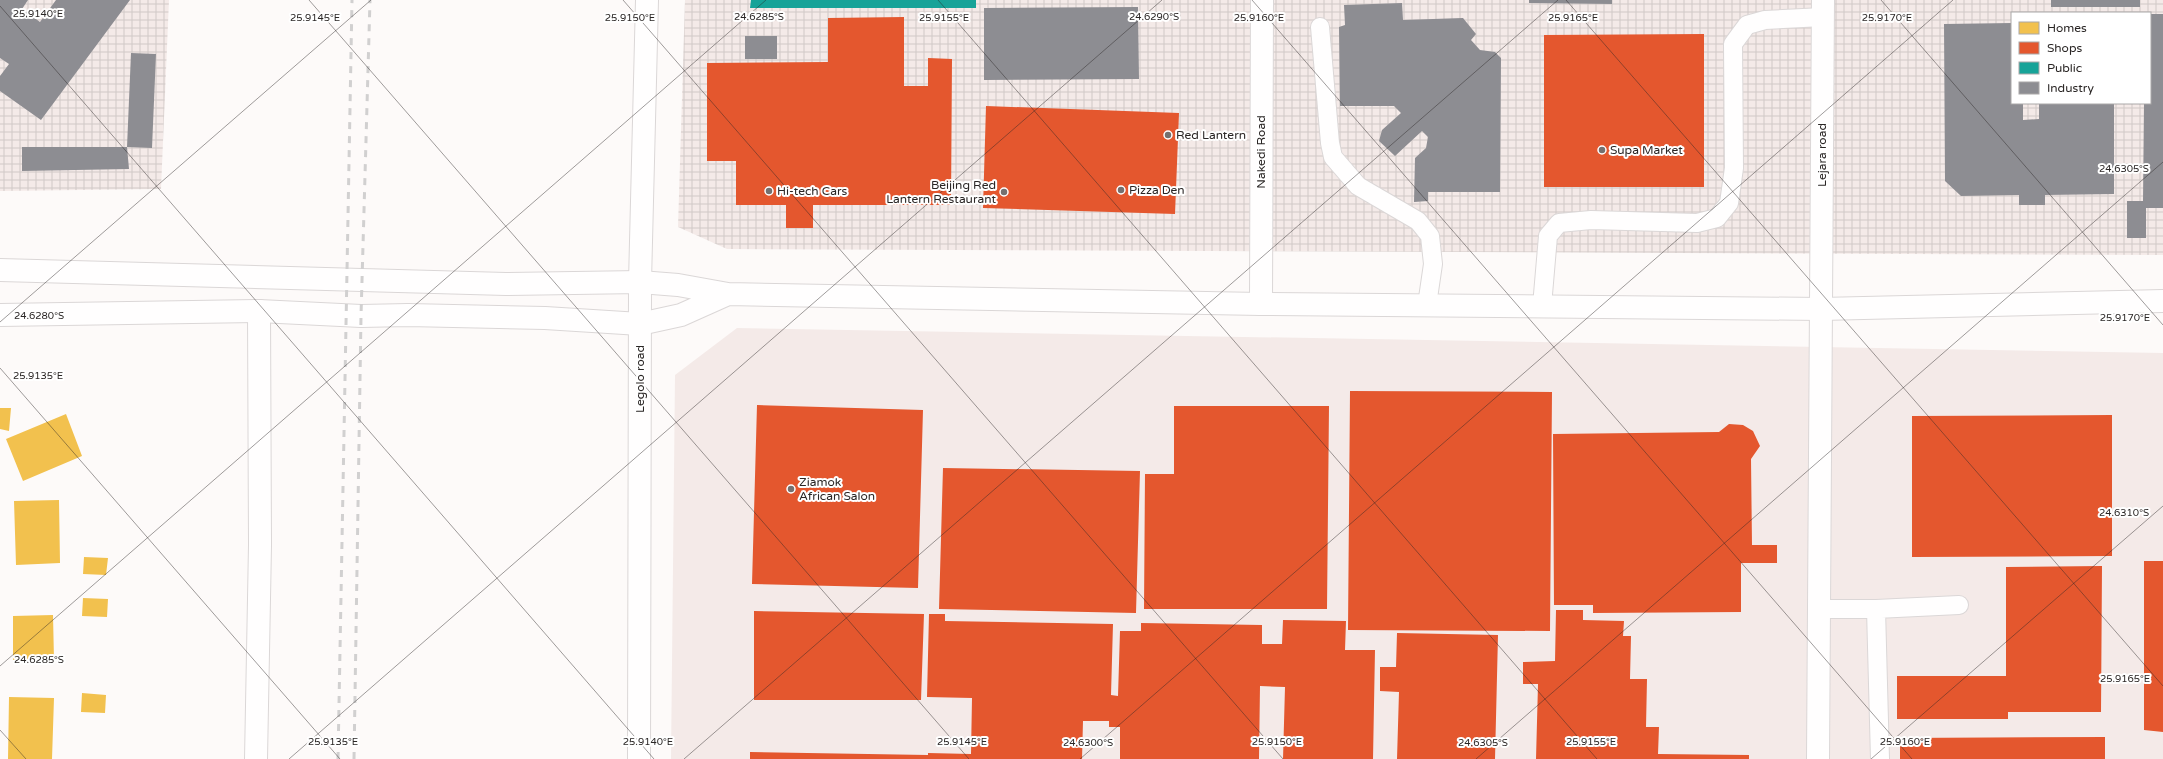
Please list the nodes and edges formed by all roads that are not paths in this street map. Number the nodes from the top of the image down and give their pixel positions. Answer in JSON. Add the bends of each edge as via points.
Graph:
{"nodes":[{"id":1,"x":647,"y":0,"type":"edge"},
{"id":2,"x":1262,"y":0,"type":"edge"},
{"id":3,"x":1823,"y":8,"type":"edge"},
{"id":4,"x":1320,"y":27,"type":"dead end"},
{"id":5,"x":0,"y":270,"type":"edge"},
{"id":6,"x":640,"y":282,"type":"junction"},
{"id":7,"x":728,"y":294,"type":"junction"},
{"id":8,"x":2163,"y":301,"type":"edge"},
{"id":9,"x":1261,"y":304,"type":"junction"},
{"id":10,"x":1427,"y":305,"type":"junction"},
{"id":11,"x":1542,"y":306,"type":"junction"},
{"id":12,"x":1821,"y":309,"type":"junction"},
{"id":13,"x":259,"y":311,"type":"junction"},
{"id":14,"x":0,"y":315,"type":"edge"},
{"id":15,"x":640,"y":324,"type":"junction"},
{"id":16,"x":1959,"y":605,"type":"dead end"},
{"id":17,"x":1819,"y":609,"type":"junction"},
{"id":18,"x":1876,"y":609,"type":"junction"},
{"id":19,"x":256,"y":759,"type":"edge"},
{"id":20,"x":639,"y":759,"type":"edge"},
{"id":21,"x":1818,"y":759,"type":"edge"},
{"id":22,"x":1880,"y":759,"type":"edge"}],
"edges":[{"from":1,"to":6,"type":"main road","name":"Legolo road"},
{"from":2,"to":9,"type":"main road","name":"Nakedi Road"},
{"from":3,"to":11,"type":"lane","via":[[1747,25],[1733,44],[1734,168],[1729,203],[1717,218],[1697,223],[1591,220],[1559,223],[1548,236]]},
{"from":3,"to":12,"type":"main road","name":"Lejara road"},
{"from":4,"to":10,"type":"lane","via":[[1333,157],[1358,186],[1418,222],[1430,236],[1433,264]]},
{"from":5,"to":6,"type":"main road","via":[[506,284]]},
{"from":6,"to":7,"type":"main road","via":[[678,285]]},
{"from":6,"to":15,"type":"main road","name":"Legolo road"},
{"from":7,"to":9,"type":"main road"},
{"from":7,"to":15,"type":"main road","via":[[681,315]]},
{"from":8,"to":12,"type":"main road"},
{"from":9,"to":10,"type":"main road"},
{"from":10,"to":11,"type":"main road"},
{"from":11,"to":12,"type":"main road"},
{"from":12,"to":17,"type":"main road","name":"Lejara road"},
{"from":13,"to":14,"type":"main road"},
{"from":13,"to":15,"type":"main road","via":[[361,316],[546,318]]},
{"from":13,"to":19,"type":"main road","via":[[260,545]]},
{"from":15,"to":20,"type":"main road","name":"Legolo road"},
{"from":16,"to":18,"type":"lane"},
{"from":17,"to":18,"type":"lane"},
{"from":17,"to":21,"type":"main road","name":"Lejara road"},
{"from":18,"to":22,"type":"lane"}]}
